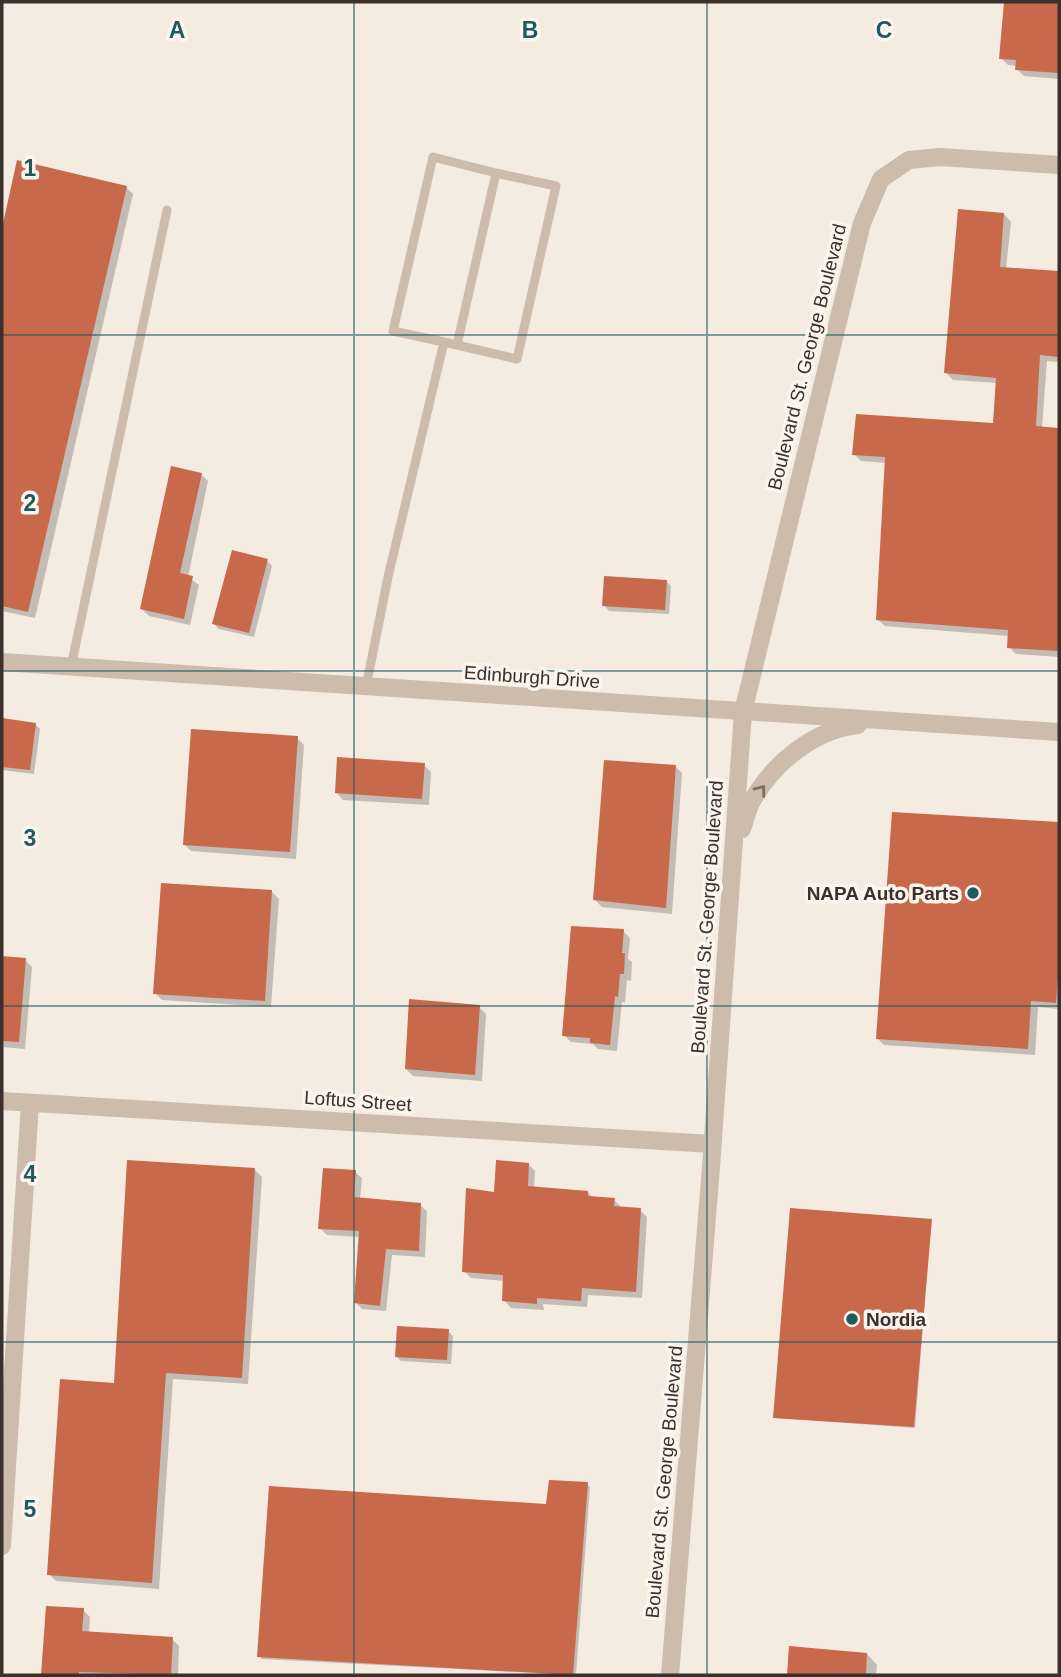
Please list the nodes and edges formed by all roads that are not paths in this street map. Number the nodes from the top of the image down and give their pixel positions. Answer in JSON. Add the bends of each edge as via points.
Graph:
{"nodes":[{"id":1,"x":1059,"y":165,"type":"edge"},
{"id":2,"x":496,"y":173,"type":"junction"},
{"id":3,"x":167,"y":210,"type":"dead end"},
{"id":4,"x":444,"y":342,"type":"junction"},
{"id":5,"x":457,"y":345,"type":"junction"},
{"id":6,"x":2,"y":662,"type":"edge"},
{"id":7,"x":71,"y":667,"type":"junction"},
{"id":8,"x":366,"y":687,"type":"junction"},
{"id":9,"x":743,"y":712,"type":"junction"},
{"id":10,"x":887,"y":721,"type":"junction"},
{"id":11,"x":1059,"y":732,"type":"edge"},
{"id":12,"x":733,"y":852,"type":"junction"},
{"id":13,"x":2,"y":1101,"type":"edge"},
{"id":14,"x":30,"y":1103,"type":"junction"},
{"id":15,"x":712,"y":1144,"type":"junction"},
{"id":16,"x":2,"y":1546,"type":"edge"},
{"id":17,"x":670,"y":1675,"type":"edge"}],
"edges":[{"from":1,"to":9,"type":"street","name":"Boulevard St. George Boulevard","via":[[940,157],[909,160],[881,179],[862,222]]},
{"from":2,"to":4,"type":"lane","via":[[433,157],[393,331]]},
{"from":2,"to":5,"type":"lane"},
{"from":2,"to":5,"type":"lane","via":[[556,186],[517,359]]},
{"from":3,"to":7,"type":"lane"},
{"from":4,"to":5,"type":"lane"},
{"from":4,"to":8,"type":"lane","via":[[387,577]]},
{"from":6,"to":7,"type":"street","name":"Edinburgh Drive"},
{"from":7,"to":8,"type":"street","name":"Edinburgh Drive"},
{"from":8,"to":9,"type":"street","name":"Edinburgh Drive"},
{"from":9,"to":10,"type":"street","name":"Edinburgh Drive"},
{"from":9,"to":12,"type":"street","name":"Boulevard St. George Boulevard"},
{"from":10,"to":11,"type":"street","name":"Edinburgh Drive"},
{"from":12,"to":10,"type":"street","one_way":true,"via":[[751,804],[800,747],[843,727]]},
{"from":12,"to":15,"type":"street","name":"Boulevard St. George Boulevard"},
{"from":13,"to":14,"type":"street","name":"Loftus Street"},
{"from":14,"to":15,"type":"street","name":"Loftus Street"},
{"from":14,"to":16,"type":"street"},
{"from":15,"to":17,"type":"street","name":"Boulevard St. George Boulevard"}]}
